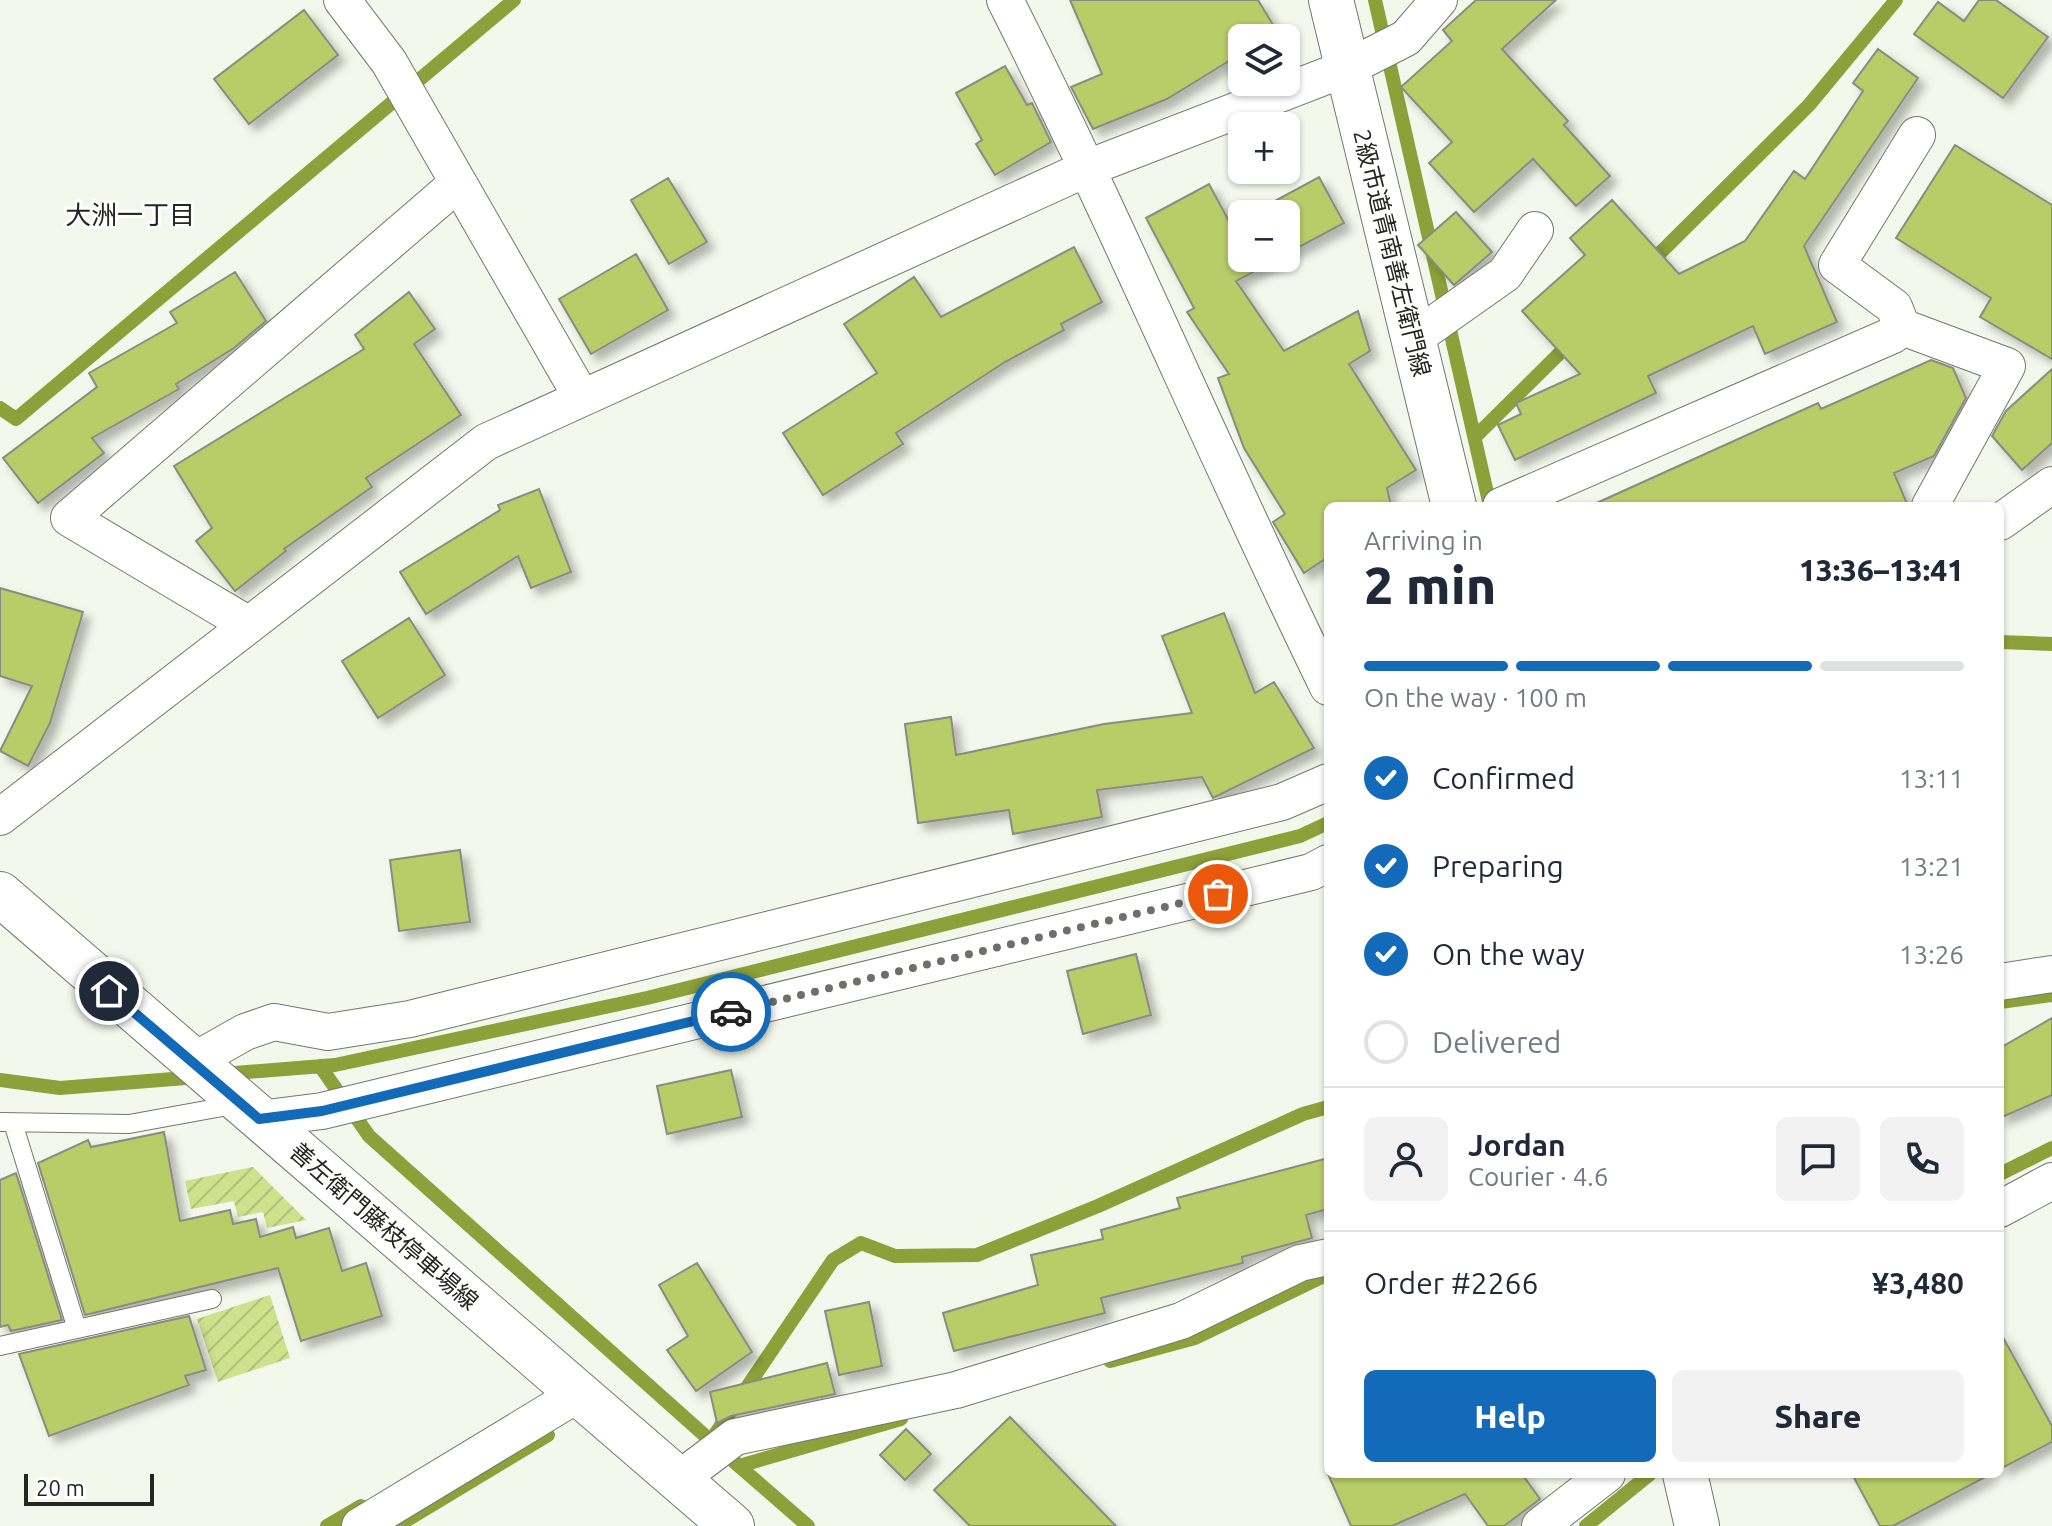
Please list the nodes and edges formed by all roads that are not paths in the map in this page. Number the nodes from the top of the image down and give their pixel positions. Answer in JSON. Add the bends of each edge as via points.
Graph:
{"nodes":[{"id":1,"x":342,"y":0,"type":"edge"},
{"id":2,"x":1005,"y":0,"type":"edge"},
{"id":3,"x":1331,"y":0,"type":"edge"},
{"id":4,"x":1439,"y":0,"type":"edge"},
{"id":5,"x":1347,"y":68,"type":"junction"},
{"id":6,"x":1917,"y":135,"type":"dead end"},
{"id":7,"x":1090,"y":167,"type":"junction"},
{"id":8,"x":458,"y":183,"type":"junction"},
{"id":9,"x":1535,"y":230,"type":"dead end"},
{"id":10,"x":1902,"y":327,"type":"junction"},
{"id":11,"x":1413,"y":339,"type":"junction"},
{"id":12,"x":582,"y":398,"type":"junction"},
{"id":13,"x":2052,"y":485,"type":"edge"},
{"id":14,"x":1453,"y":502,"type":"edge"},
{"id":15,"x":1510,"y":502,"type":"edge"},
{"id":16,"x":1932,"y":502,"type":"edge"},
{"id":17,"x":2004,"y":519,"type":"edge"},
{"id":18,"x":249,"y":625,"type":"junction"},
{"id":19,"x":1324,"y":679,"type":"edge"},
{"id":20,"x":1324,"y":784,"type":"edge"},
{"id":21,"x":0,"y":817,"type":"edge"},
{"id":22,"x":1324,"y":864,"type":"edge"},
{"id":23,"x":0,"y":894,"type":"edge"},
{"id":24,"x":2052,"y":974,"type":"edge"},
{"id":25,"x":2004,"y":981,"type":"edge"},
{"id":26,"x":221,"y":1088,"type":"junction"},
{"id":27,"x":6,"y":1122,"type":"edge"},
{"id":28,"x":2052,"y":1181,"type":"edge"},
{"id":29,"x":2004,"y":1207,"type":"edge"},
{"id":30,"x":1324,"y":1258,"type":"edge"},
{"id":31,"x":212,"y":1299,"type":"dead end"},
{"id":32,"x":77,"y":1329,"type":"junction"},
{"id":33,"x":0,"y":1346,"type":"edge"},
{"id":34,"x":578,"y":1394,"type":"junction"},
{"id":35,"x":1602,"y":1478,"type":"edge"},
{"id":36,"x":1689,"y":1478,"type":"edge"},
{"id":37,"x":678,"y":1480,"type":"junction"},
{"id":38,"x":360,"y":1526,"type":"edge"},
{"id":39,"x":732,"y":1526,"type":"edge"},
{"id":40,"x":1540,"y":1526,"type":"edge"},
{"id":41,"x":1697,"y":1526,"type":"edge"}],
"edges":[{"from":1,"to":8,"type":"street","via":[[389,62]]},
{"from":2,"to":7,"type":"street"},
{"from":3,"to":5,"type":"main road","name":"2級市道青南善左衛門線"},
{"from":4,"to":5,"type":"street","via":[[1406,38]]},
{"from":5,"to":7,"type":"street"},
{"from":5,"to":11,"type":"main road","name":"2級市道青南善左衛門線"},
{"from":6,"to":10,"type":"street","via":[[1837,265],[1894,307]]},
{"from":7,"to":12,"type":"street"},
{"from":7,"to":19,"type":"street","via":[[1229,484]]},
{"from":8,"to":12,"type":"street"},
{"from":8,"to":18,"type":"street","via":[[69,518]]},
{"from":9,"to":11,"type":"street","via":[[1505,274]]},
{"from":10,"to":15,"type":"street"},
{"from":10,"to":16,"type":"street","via":[[2007,366]]},
{"from":11,"to":14,"type":"main road","name":"2級市道青南善左衛門線"},
{"from":12,"to":18,"type":"street","via":[[486,442]]},
{"from":13,"to":17,"type":"street"},
{"from":18,"to":21,"type":"street"},
{"from":20,"to":26,"type":"street","via":[[1282,802],[410,1019],[328,1032],[274,1022],[245,1032]]},
{"from":22,"to":26,"type":"street","via":[[322,1111]]},
{"from":23,"to":26,"type":"main road","name":"善左衛門藤枝停車場線"},
{"from":24,"to":25,"type":"street"},
{"from":26,"to":27,"type":"lane","via":[[178,1115],[129,1124]]},
{"from":26,"to":34,"type":"main road","name":"善左衛門藤枝停車場線"},
{"from":27,"to":32,"type":"lane"},
{"from":28,"to":29,"type":"street"},
{"from":30,"to":37,"type":"street","via":[[1300,1263],[1181,1321],[971,1386],[735,1437]]},
{"from":31,"to":32,"type":"lane"},
{"from":32,"to":33,"type":"lane"},
{"from":34,"to":37,"type":"main road","name":"善左衛門藤枝停車場線"},
{"from":34,"to":38,"type":"street"},
{"from":35,"to":40,"type":"street"},
{"from":36,"to":41,"type":"main road"},
{"from":37,"to":39,"type":"main road","name":"善左衛門藤枝停車場線"}]}
